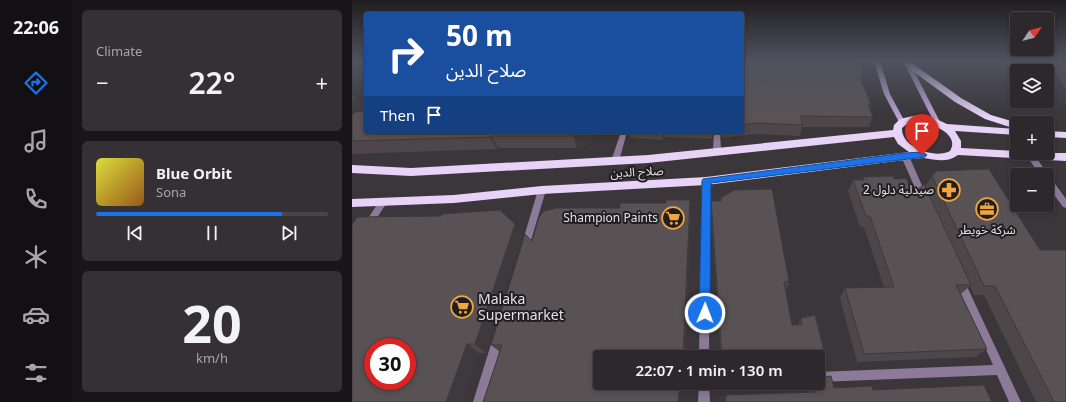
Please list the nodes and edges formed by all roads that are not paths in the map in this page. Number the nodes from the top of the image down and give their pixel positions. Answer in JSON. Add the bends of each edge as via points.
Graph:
{"nodes":[{"id":1,"x":882,"y":80,"type":"edge"},
{"id":2,"x":916,"y":80,"type":"edge"},
{"id":3,"x":931,"y":80,"type":"edge"},
{"id":4,"x":902,"y":122,"type":"junction"},
{"id":5,"x":1010,"y":124,"type":"edge"},
{"id":6,"x":941,"y":125,"type":"junction"},
{"id":7,"x":1010,"y":131,"type":"edge"},
{"id":8,"x":897,"y":133,"type":"junction"},
{"id":9,"x":623,"y":134,"type":"edge"},
{"id":10,"x":717,"y":134,"type":"edge"},
{"id":11,"x":1054,"y":134,"type":"edge"},
{"id":12,"x":1066,"y":135,"type":"edge"},
{"id":13,"x":717,"y":150,"type":"junction"},
{"id":14,"x":956,"y":151,"type":"junction"},
{"id":15,"x":1010,"y":154,"type":"edge"},
{"id":16,"x":922,"y":155,"type":"junction"},
{"id":17,"x":905,"y":156,"type":"junction"},
{"id":18,"x":1054,"y":156,"type":"edge"},
{"id":19,"x":1066,"y":157,"type":"edge"},
{"id":20,"x":615,"y":160,"type":"junction"},
{"id":21,"x":352,"y":169,"type":"edge"},
{"id":22,"x":706,"y":181,"type":"junction"},
{"id":23,"x":1054,"y":189,"type":"edge"},
{"id":24,"x":542,"y":190,"type":"junction"},
{"id":25,"x":383,"y":202,"type":"junction"},
{"id":26,"x":352,"y":203,"type":"edge"},
{"id":27,"x":1066,"y":205,"type":"edge"},
{"id":28,"x":927,"y":206,"type":"edge"},
{"id":29,"x":364,"y":232,"type":"edge"},
{"id":30,"x":522,"y":258,"type":"edge"},
{"id":31,"x":955,"y":270,"type":"edge"},
{"id":32,"x":501,"y":326,"type":"edge"},
{"id":33,"x":704,"y":350,"type":"edge"},
{"id":34,"x":1000,"y":370,"type":"junction"},
{"id":35,"x":825,"y":377,"type":"edge"},
{"id":36,"x":704,"y":390,"type":"edge"},
{"id":37,"x":479,"y":402,"type":"edge"},
{"id":38,"x":704,"y":402,"type":"edge"},
{"id":39,"x":1014,"y":402,"type":"edge"}],
"edges":[{"from":1,"to":4,"type":"main road"},
{"from":2,"to":6,"type":"main road"},
{"from":3,"to":5,"type":"highway","via":[[958,100],[988,117]]},
{"from":4,"to":6,"type":"highway","via":[[917,118]]},
{"from":4,"to":8,"type":"highway","via":[[897,127]]},
{"from":6,"to":7,"type":"highway"},
{"from":6,"to":14,"type":"highway","via":[[957,140]]},
{"from":8,"to":13,"type":"highway","name":"صلاح الدين"},
{"from":8,"to":16,"type":"highway","via":[[905,146]]},
{"from":9,"to":20,"type":"street"},
{"from":10,"to":13,"type":"street"},
{"from":11,"to":12,"type":"highway"},
{"from":13,"to":20,"type":"highway","name":"صلاح الدين","via":[[648,159]]},
{"from":14,"to":15,"type":"highway"},
{"from":14,"to":16,"type":"highway","via":[[942,157]]},
{"from":16,"to":17,"type":"highway","name":"صلاح الدين"},
{"from":17,"to":22,"type":"highway","name":"صلاح الدين"},
{"from":17,"to":28,"type":"street"},
{"from":18,"to":19,"type":"highway"},
{"from":20,"to":21,"type":"highway","name":"صلاح الدين","via":[[411,172]]},
{"from":22,"to":24,"type":"highway","name":"صلاح الدين"},
{"from":22,"to":33,"type":"street"},
{"from":23,"to":27,"type":"street"},
{"from":24,"to":25,"type":"highway","name":"صلاح الدين","via":[[454,199]]},
{"from":24,"to":30,"type":"street"},
{"from":25,"to":26,"type":"highway","name":"صلاح الدين"},
{"from":25,"to":29,"type":"street"},
{"from":31,"to":34,"type":"street"},
{"from":32,"to":37,"type":"street"},
{"from":34,"to":35,"type":"street"},
{"from":34,"to":39,"type":"street"},
{"from":36,"to":38,"type":"street"}]}
